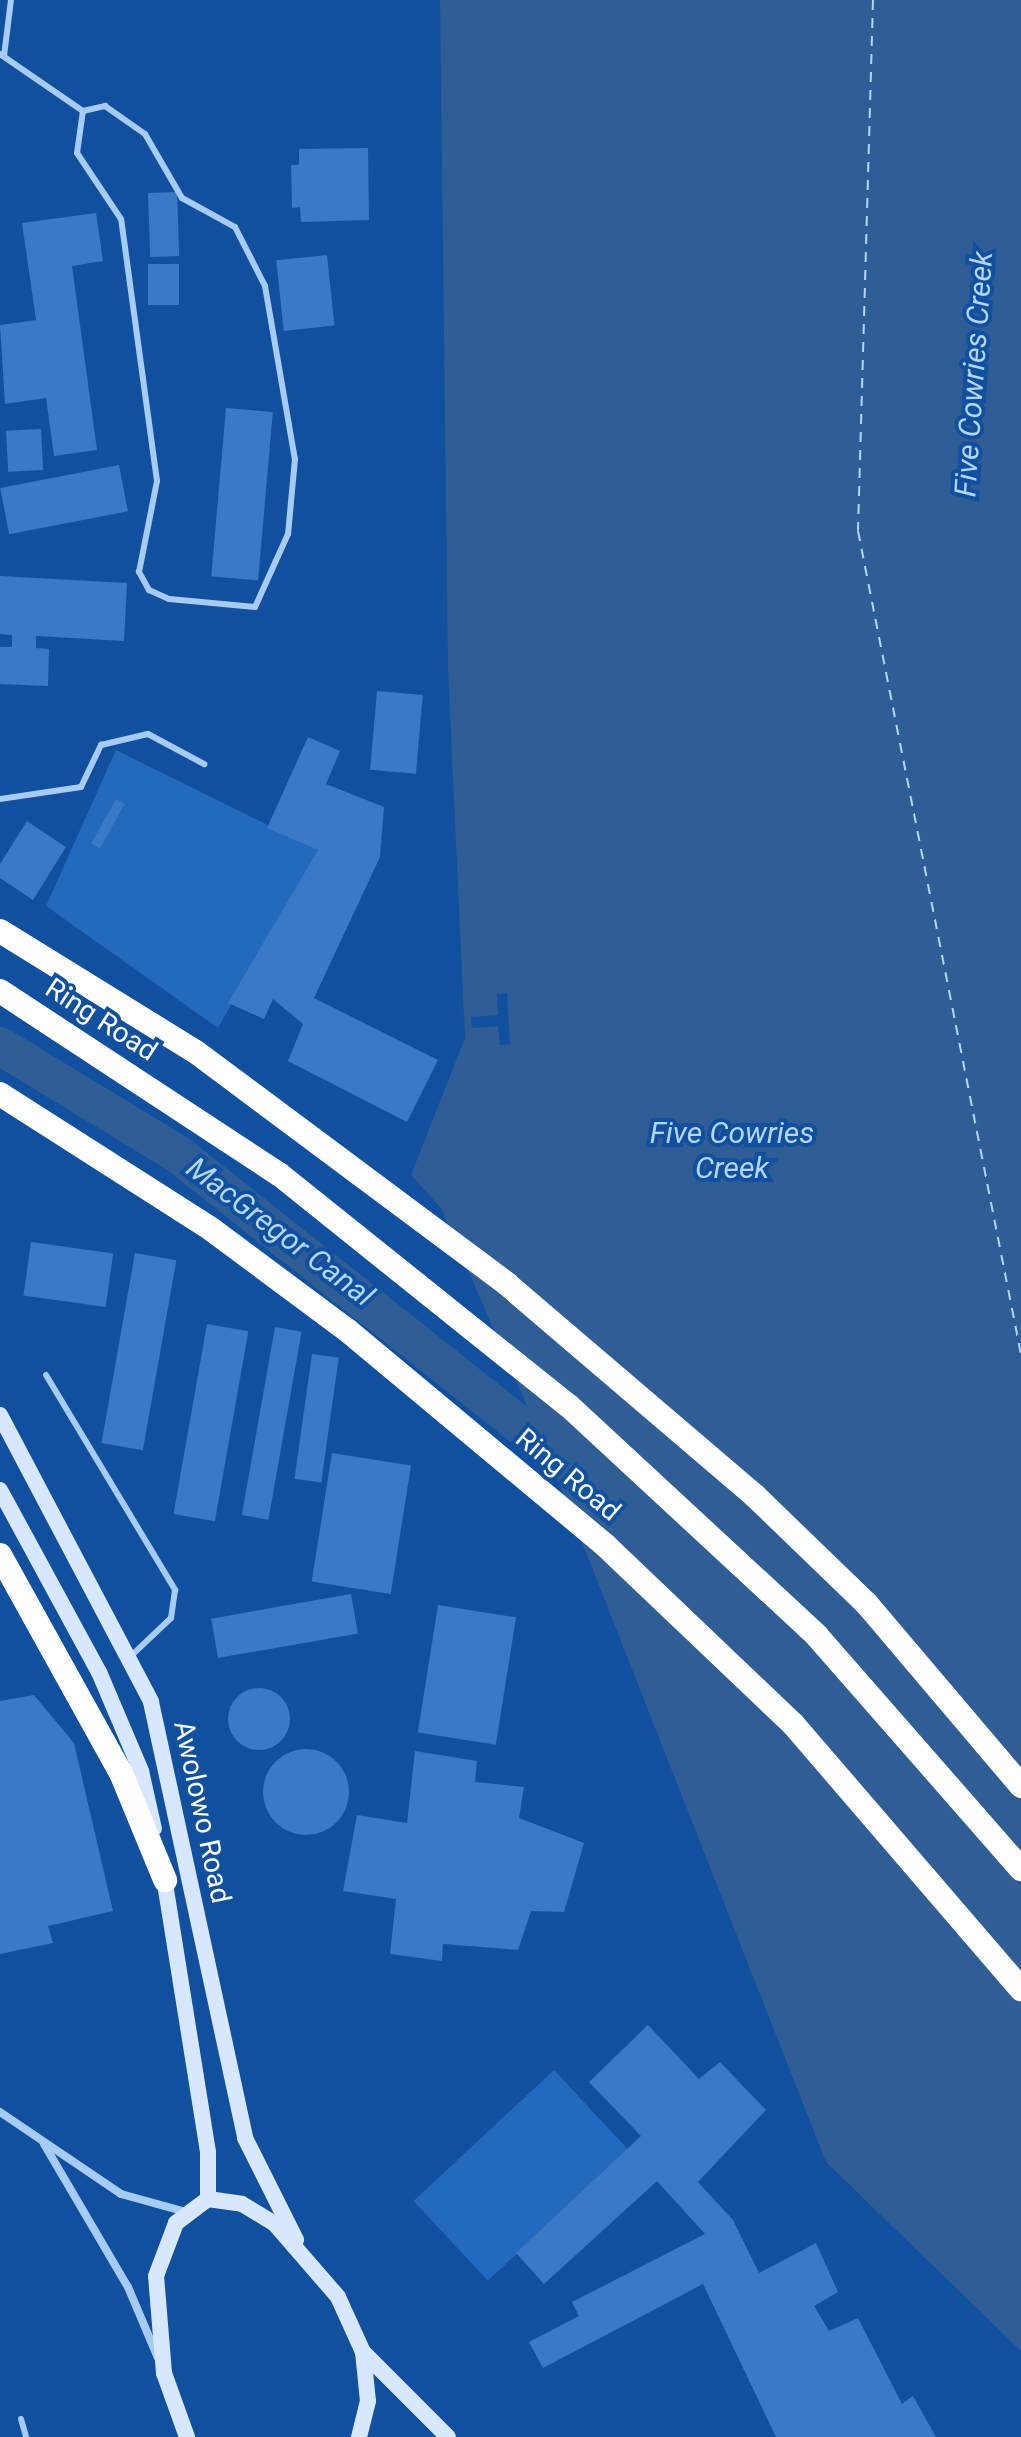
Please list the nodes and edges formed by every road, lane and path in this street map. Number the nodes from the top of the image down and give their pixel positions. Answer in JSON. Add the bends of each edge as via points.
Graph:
{"nodes":[{"id":1,"x":11,"y":0,"type":"edge"},
{"id":2,"x":2,"y":55,"type":"edge"},
{"id":3,"x":83,"y":111,"type":"junction"},
{"id":4,"x":204,"y":764,"type":"dead end"},
{"id":5,"x":0,"y":799,"type":"edge"},
{"id":6,"x":0,"y":931,"type":"edge"},
{"id":7,"x":0,"y":991,"type":"edge"},
{"id":8,"x":0,"y":1094,"type":"edge"},
{"id":9,"x":46,"y":1375,"type":"dead end"},
{"id":10,"x":0,"y":1415,"type":"edge"},
{"id":11,"x":0,"y":1490,"type":"edge"},
{"id":12,"x":0,"y":1555,"type":"edge"},
{"id":13,"x":131,"y":1656,"type":"junction"},
{"id":14,"x":1021,"y":1786,"type":"edge"},
{"id":15,"x":1021,"y":1869,"type":"edge"},
{"id":16,"x":165,"y":1880,"type":"junction"},
{"id":17,"x":1021,"y":1989,"type":"edge"},
{"id":18,"x":0,"y":2112,"type":"edge"},
{"id":19,"x":44,"y":2144,"type":"junction"},
{"id":20,"x":208,"y":2199,"type":"junction"},
{"id":21,"x":186,"y":2212,"type":"junction"},
{"id":22,"x":296,"y":2240,"type":"junction"},
{"id":23,"x":363,"y":2352,"type":"junction"},
{"id":24,"x":164,"y":2373,"type":"junction"},
{"id":25,"x":21,"y":2419,"type":"dead end"},
{"id":26,"x":26,"y":2437,"type":"edge"},
{"id":27,"x":187,"y":2437,"type":"edge"},
{"id":28,"x":359,"y":2437,"type":"edge"},
{"id":29,"x":448,"y":2437,"type":"edge"}],
"edges":[{"from":1,"to":2,"type":"lane"},
{"from":2,"to":3,"type":"lane"},
{"from":3,"to":3,"type":"lane","via":[[77,153],[121,219],[157,481],[139,572],[149,590],[169,599],[255,607],[288,534],[295,459],[265,286],[235,227],[182,198],[145,134],[105,106]]},
{"from":4,"to":5,"type":"lane","via":[[148,734],[101,745],[81,787]]},
{"from":6,"to":14,"type":"highway","via":[[347,1158],[616,1375],[866,1603]]},
{"from":7,"to":15,"type":"highway","name":"Ring Road","via":[[279,1174],[569,1406],[817,1636]]},
{"from":8,"to":17,"type":"highway","name":"Ring Road","via":[[211,1229],[347,1330],[606,1546],[793,1724]]},
{"from":9,"to":13,"type":"lane","via":[[175,1590],[171,1618]]},
{"from":10,"to":13,"type":"main road","name":"Awolowo Road"},
{"from":11,"to":16,"type":"main road","name":"Awolowo Road","via":[[99,1672],[141,1771]]},
{"from":12,"to":16,"type":"highway","via":[[121,1773]]},
{"from":13,"to":22,"type":"main road","name":"Awolowo Road","via":[[178,1812],[245,2138]]},
{"from":16,"to":20,"type":"main road","name":"Awolowo Road","via":[[207,2139]]},
{"from":18,"to":19,"type":"street"},
{"from":19,"to":21,"type":"street","via":[[121,2194]]},
{"from":19,"to":24,"type":"street","via":[[128,2287]]},
{"from":20,"to":21,"type":"main road"},
{"from":20,"to":22,"type":"main road","via":[[242,2204]]},
{"from":21,"to":24,"type":"main road","via":[[156,2276]]},
{"from":22,"to":23,"type":"main road","via":[[338,2297]]},
{"from":23,"to":28,"type":"main road","via":[[368,2401]]},
{"from":23,"to":29,"type":"main road"},
{"from":24,"to":27,"type":"main road"},
{"from":25,"to":26,"type":"lane"}]}
